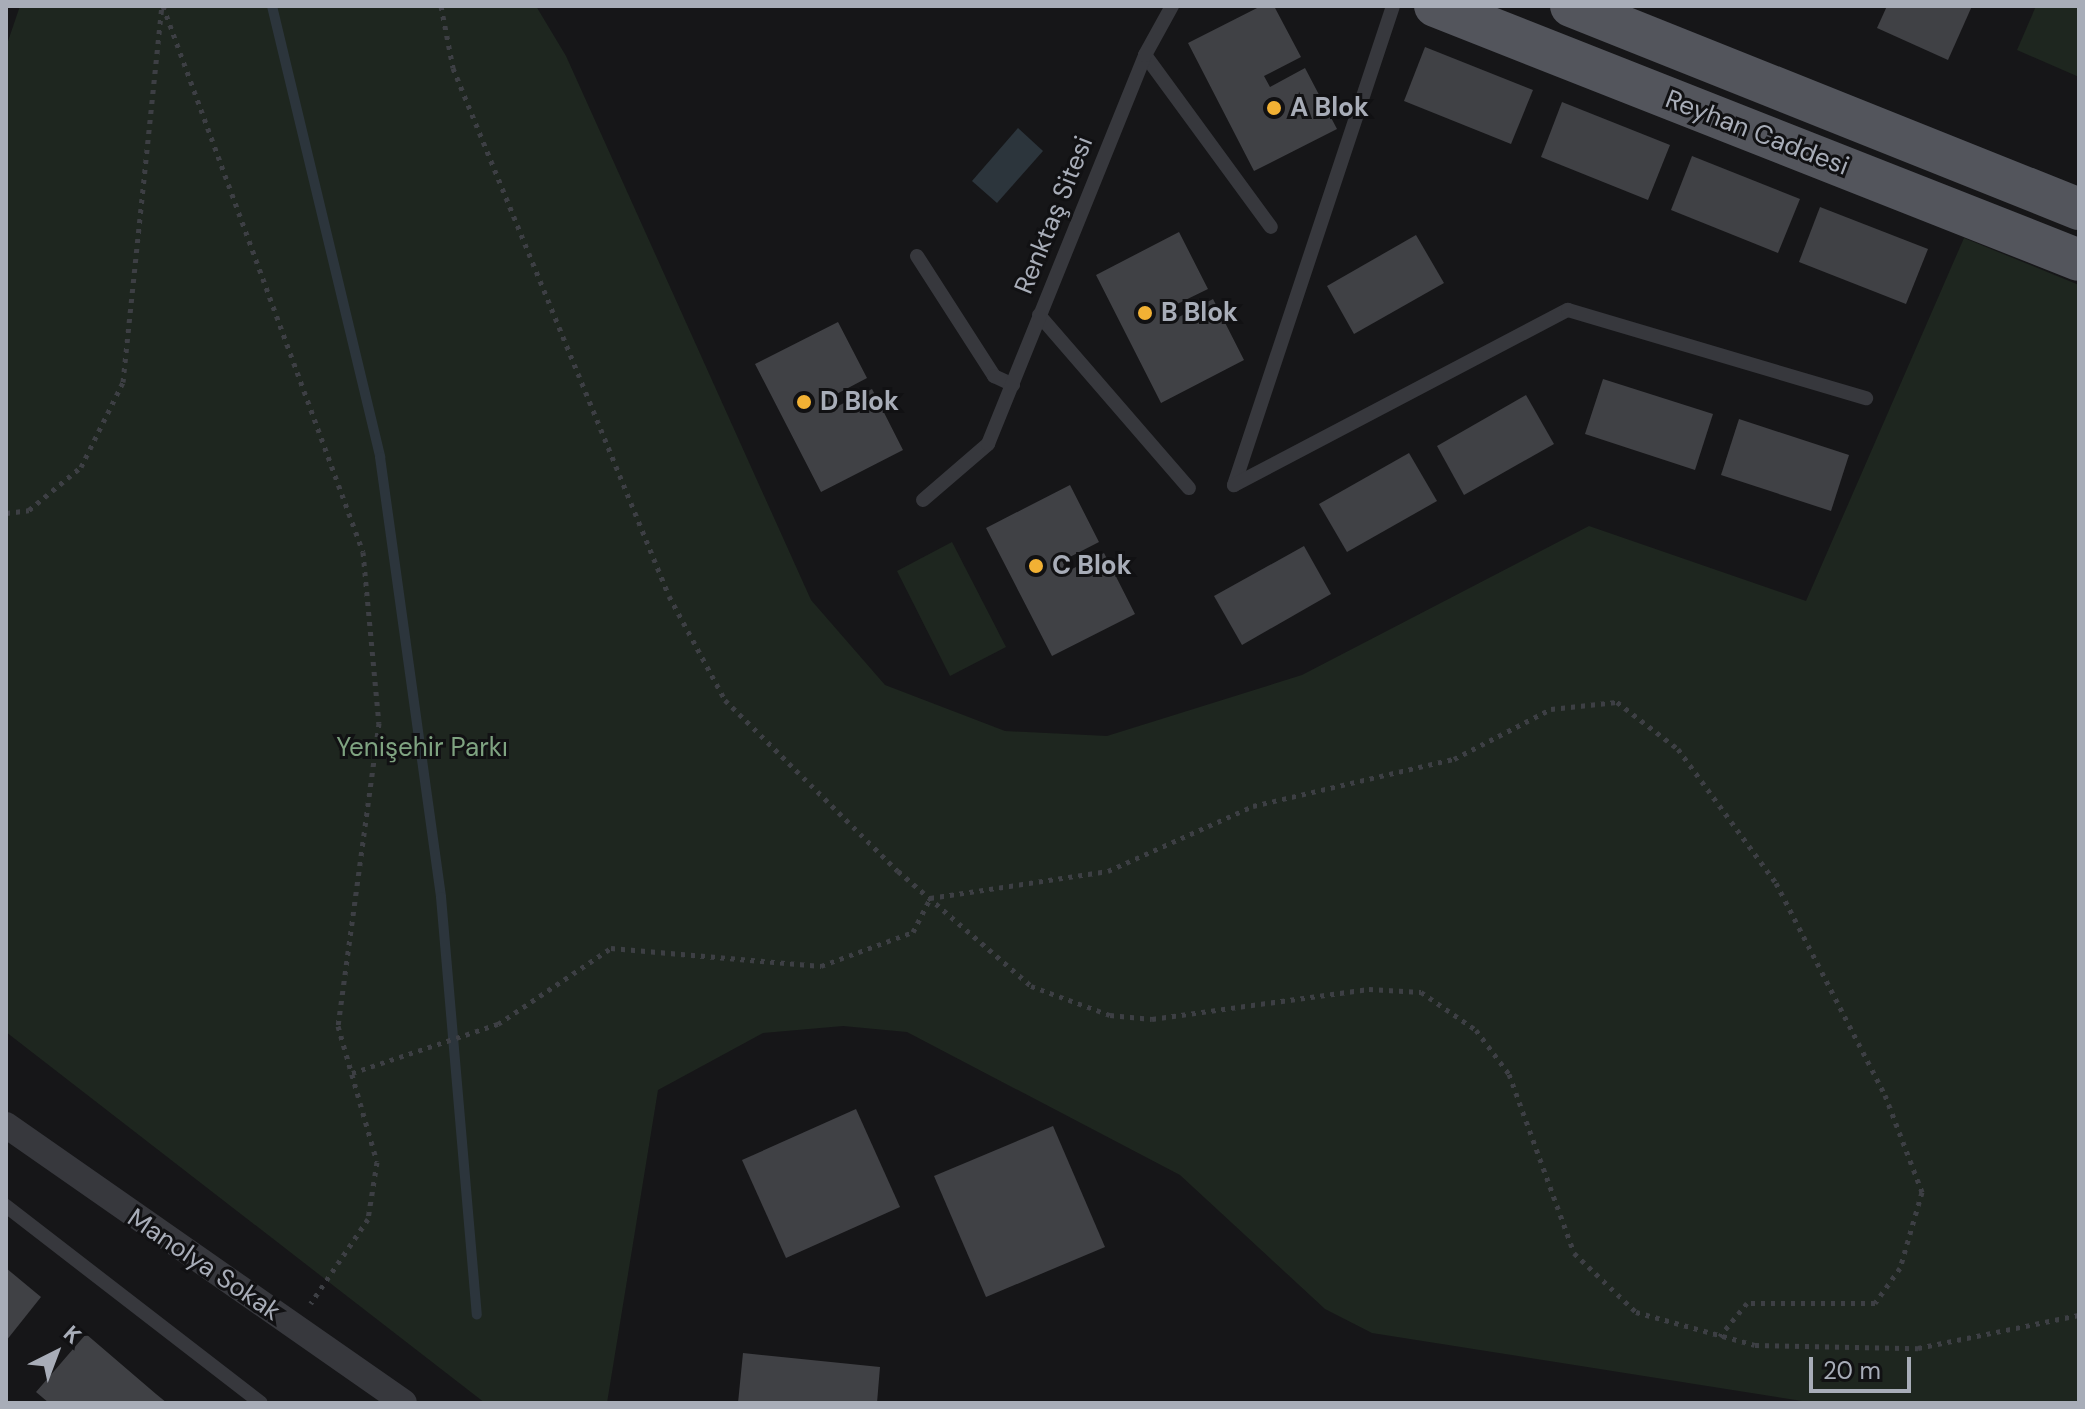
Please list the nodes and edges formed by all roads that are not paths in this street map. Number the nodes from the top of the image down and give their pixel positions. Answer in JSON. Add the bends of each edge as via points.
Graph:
{"nodes":[{"id":1,"x":1172,"y":6,"type":"edge"},
{"id":2,"x":1393,"y":6,"type":"edge"},
{"id":3,"x":1435,"y":6,"type":"edge"},
{"id":4,"x":1571,"y":6,"type":"edge"},
{"id":5,"x":1512,"y":20,"type":"edge"},
{"id":6,"x":1145,"y":55,"type":"junction"},
{"id":7,"x":1832,"y":110,"type":"junction"},
{"id":8,"x":1813,"y":155,"type":"junction"},
{"id":9,"x":2079,"y":209,"type":"edge"},
{"id":10,"x":1271,"y":227,"type":"dead end"},
{"id":11,"x":917,"y":256,"type":"dead end"},
{"id":12,"x":2079,"y":260,"type":"edge"},
{"id":13,"x":1039,"y":315,"type":"junction"},
{"id":14,"x":1013,"y":385,"type":"junction"},
{"id":15,"x":1866,"y":398,"type":"dead end"},
{"id":16,"x":1189,"y":488,"type":"dead end"},
{"id":17,"x":923,"y":500,"type":"dead end"},
{"id":18,"x":6,"y":1125,"type":"edge"},
{"id":19,"x":6,"y":1206,"type":"edge"},
{"id":20,"x":393,"y":1400,"type":"edge"},
{"id":21,"x":261,"y":1403,"type":"edge"}],
"edges":[{"from":1,"to":6,"type":"lane","name":"Renktaş Sitesi"},
{"from":2,"to":15,"type":"lane","via":[[1234,485],[1568,310]]},
{"from":3,"to":5,"type":"main road","name":"Reyhan Caddesi"},
{"from":4,"to":7,"type":"main road","name":"Reyhan Caddesi"},
{"from":5,"to":8,"type":"main road","name":"Reyhan Caddesi"},
{"from":6,"to":10,"type":"lane"},
{"from":6,"to":13,"type":"lane","name":"Renktaş Sitesi"},
{"from":7,"to":8,"type":"main road"},
{"from":7,"to":9,"type":"main road","name":"Reyhan Caddesi"},
{"from":8,"to":12,"type":"main road","name":"Reyhan Caddesi"},
{"from":11,"to":14,"type":"lane","via":[[994,376]]},
{"from":13,"to":14,"type":"lane"},
{"from":13,"to":16,"type":"lane","name":"Renktaş Sitesi"},
{"from":14,"to":17,"type":"lane","via":[[978,457]]},
{"from":18,"to":20,"type":"street","name":"Manolya Sokak"},
{"from":19,"to":21,"type":"lane"}]}
